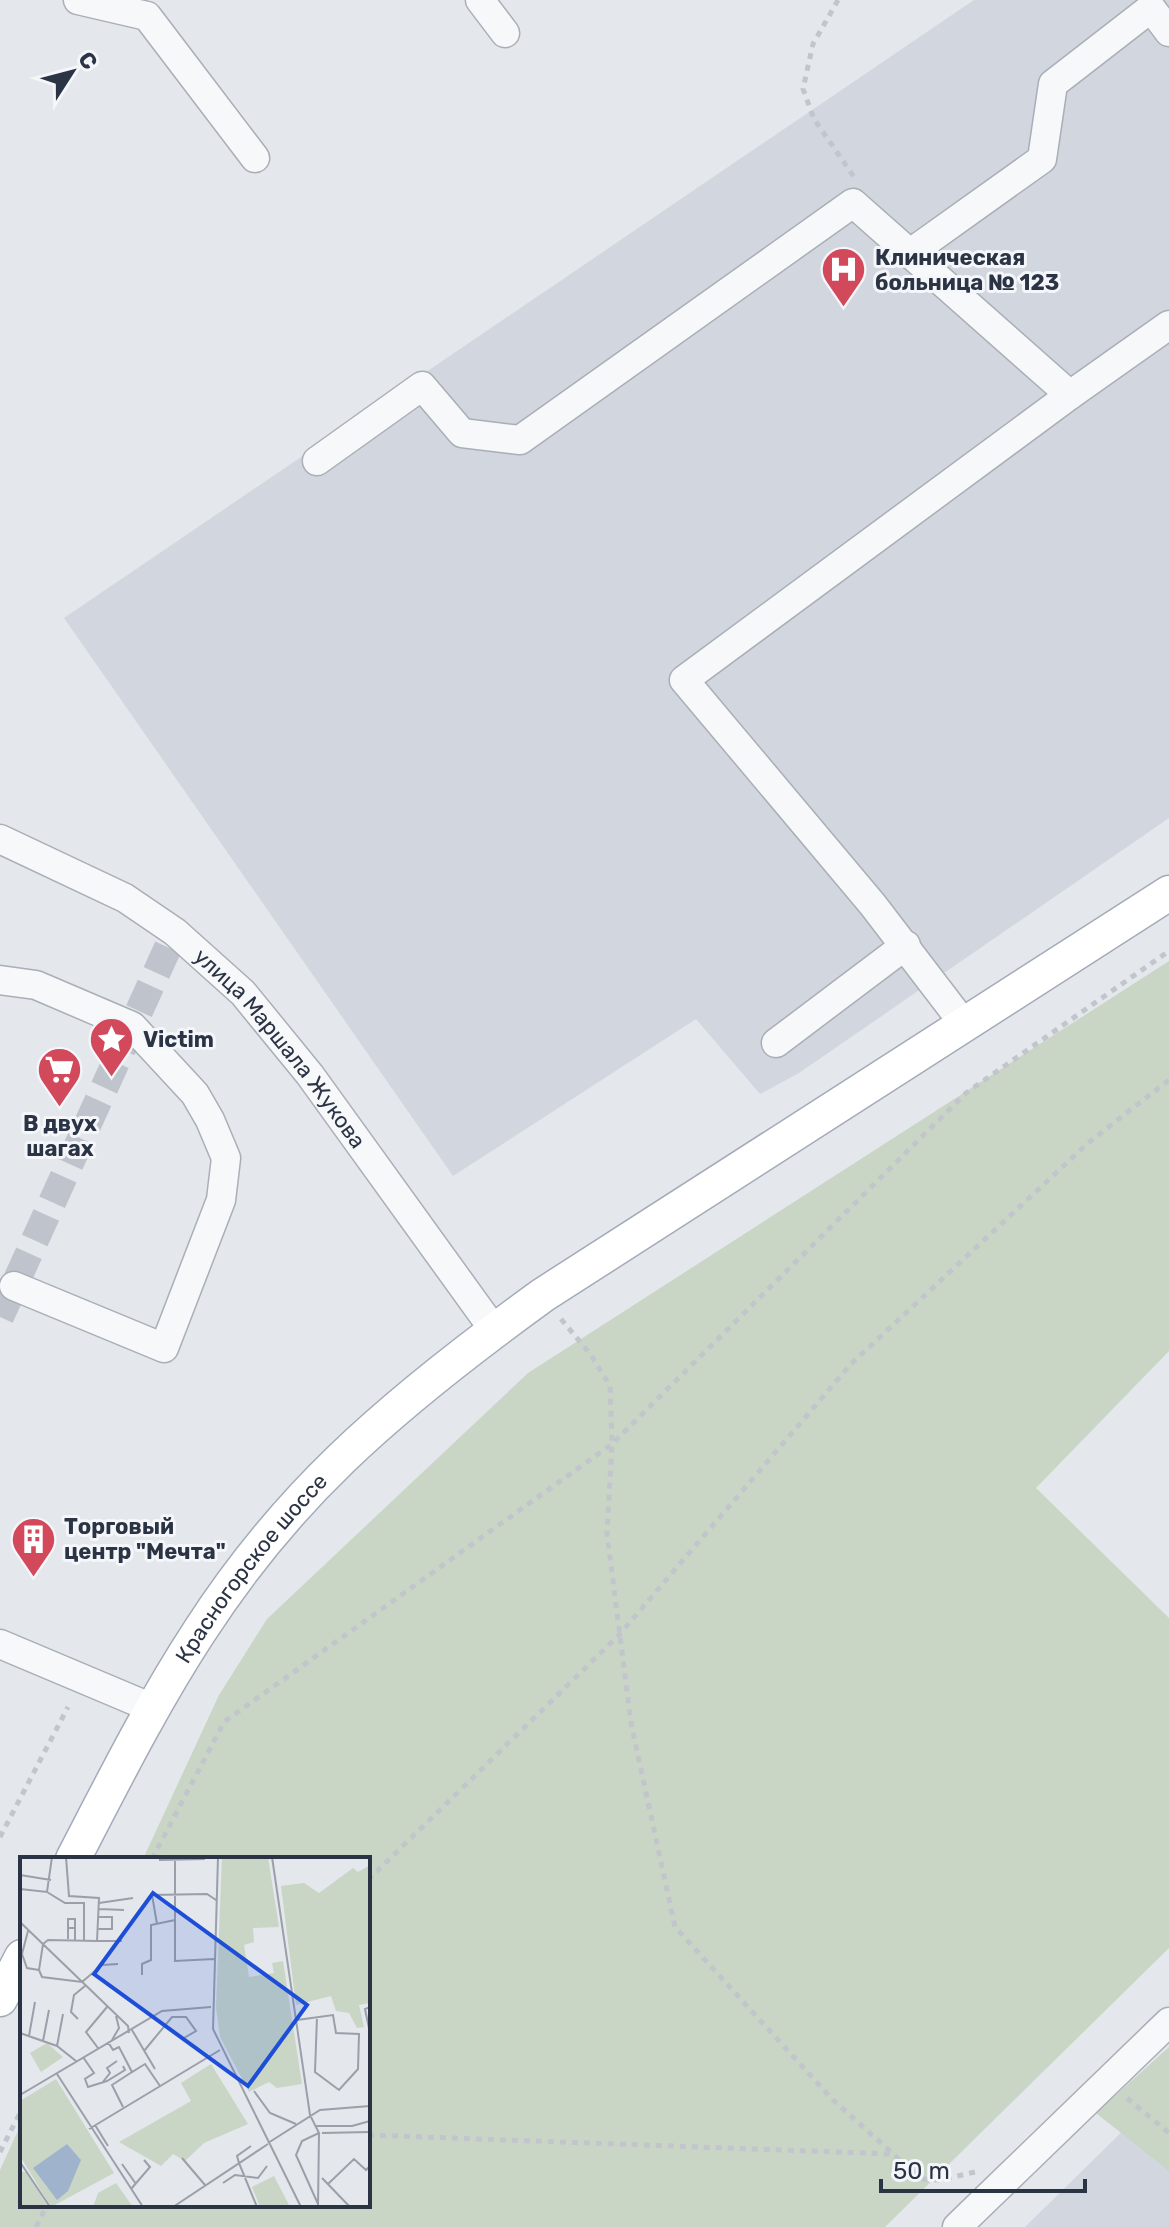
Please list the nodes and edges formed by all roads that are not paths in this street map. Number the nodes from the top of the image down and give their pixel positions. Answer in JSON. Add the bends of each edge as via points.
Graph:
{"nodes":[{"id":1,"x":78,"y":0,"type":"edge"},
{"id":2,"x":480,"y":0,"type":"edge"},
{"id":3,"x":1169,"y":32,"type":"edge"},
{"id":4,"x":505,"y":33,"type":"dead end"},
{"id":5,"x":255,"y":158,"type":"dead end"},
{"id":6,"x":909,"y":254,"type":"junction"},
{"id":7,"x":1169,"y":325,"type":"edge"},
{"id":8,"x":1070,"y":395,"type":"junction"},
{"id":9,"x":317,"y":461,"type":"dead end"},
{"id":10,"x":0,"y":839,"type":"edge"},
{"id":11,"x":1169,"y":893,"type":"edge"},
{"id":12,"x":906,"y":945,"type":"junction"},
{"id":13,"x":0,"y":980,"type":"edge"},
{"id":14,"x":964,"y":1024,"type":"junction"},
{"id":15,"x":776,"y":1043,"type":"dead end"},
{"id":16,"x":14,"y":1286,"type":"dead end"},
{"id":17,"x":494,"y":1330,"type":"junction"},
{"id":18,"x":0,"y":1644,"type":"edge"},
{"id":19,"x":152,"y":1708,"type":"junction"},
{"id":20,"x":74,"y":1857,"type":"edge"},
{"id":21,"x":20,"y":1961,"type":"edge"},
{"id":22,"x":0,"y":1999,"type":"edge"},
{"id":23,"x":1169,"y":2022,"type":"edge"},
{"id":24,"x":957,"y":2227,"type":"edge"}],
"edges":[{"from":1,"to":5,"type":"street","via":[[147,16]]},
{"from":2,"to":4,"type":"street"},
{"from":3,"to":6,"type":"street","via":[[1151,8],[1053,84],[1042,159]]},
{"from":6,"to":8,"type":"street"},
{"from":6,"to":9,"type":"street","via":[[853,203],[520,440],[462,433],[422,386]]},
{"from":7,"to":8,"type":"street"},
{"from":8,"to":12,"type":"street","via":[[684,680]]},
{"from":10,"to":17,"type":"street","name":"улица Маршала Жукова","via":[[125,898],[175,932],[243,993],[310,1075]]},
{"from":11,"to":14,"type":"main road","name":"Красногорское шоссе"},
{"from":12,"to":14,"type":"street"},
{"from":12,"to":15,"type":"street"},
{"from":13,"to":16,"type":"street","via":[[36,985],[132,1026],[195,1094],[226,1158],[221,1200],[164,1348]]},
{"from":14,"to":17,"type":"main road","name":"Красногорское шоссе"},
{"from":17,"to":19,"type":"main road","name":"Красногорское шоссе","via":[[386,1418],[299,1504],[200,1630]]},
{"from":18,"to":19,"type":"street"},
{"from":19,"to":20,"type":"main road","name":"Красногорское шоссе"},
{"from":21,"to":22,"type":"main road"},
{"from":23,"to":24,"type":"street"}]}
